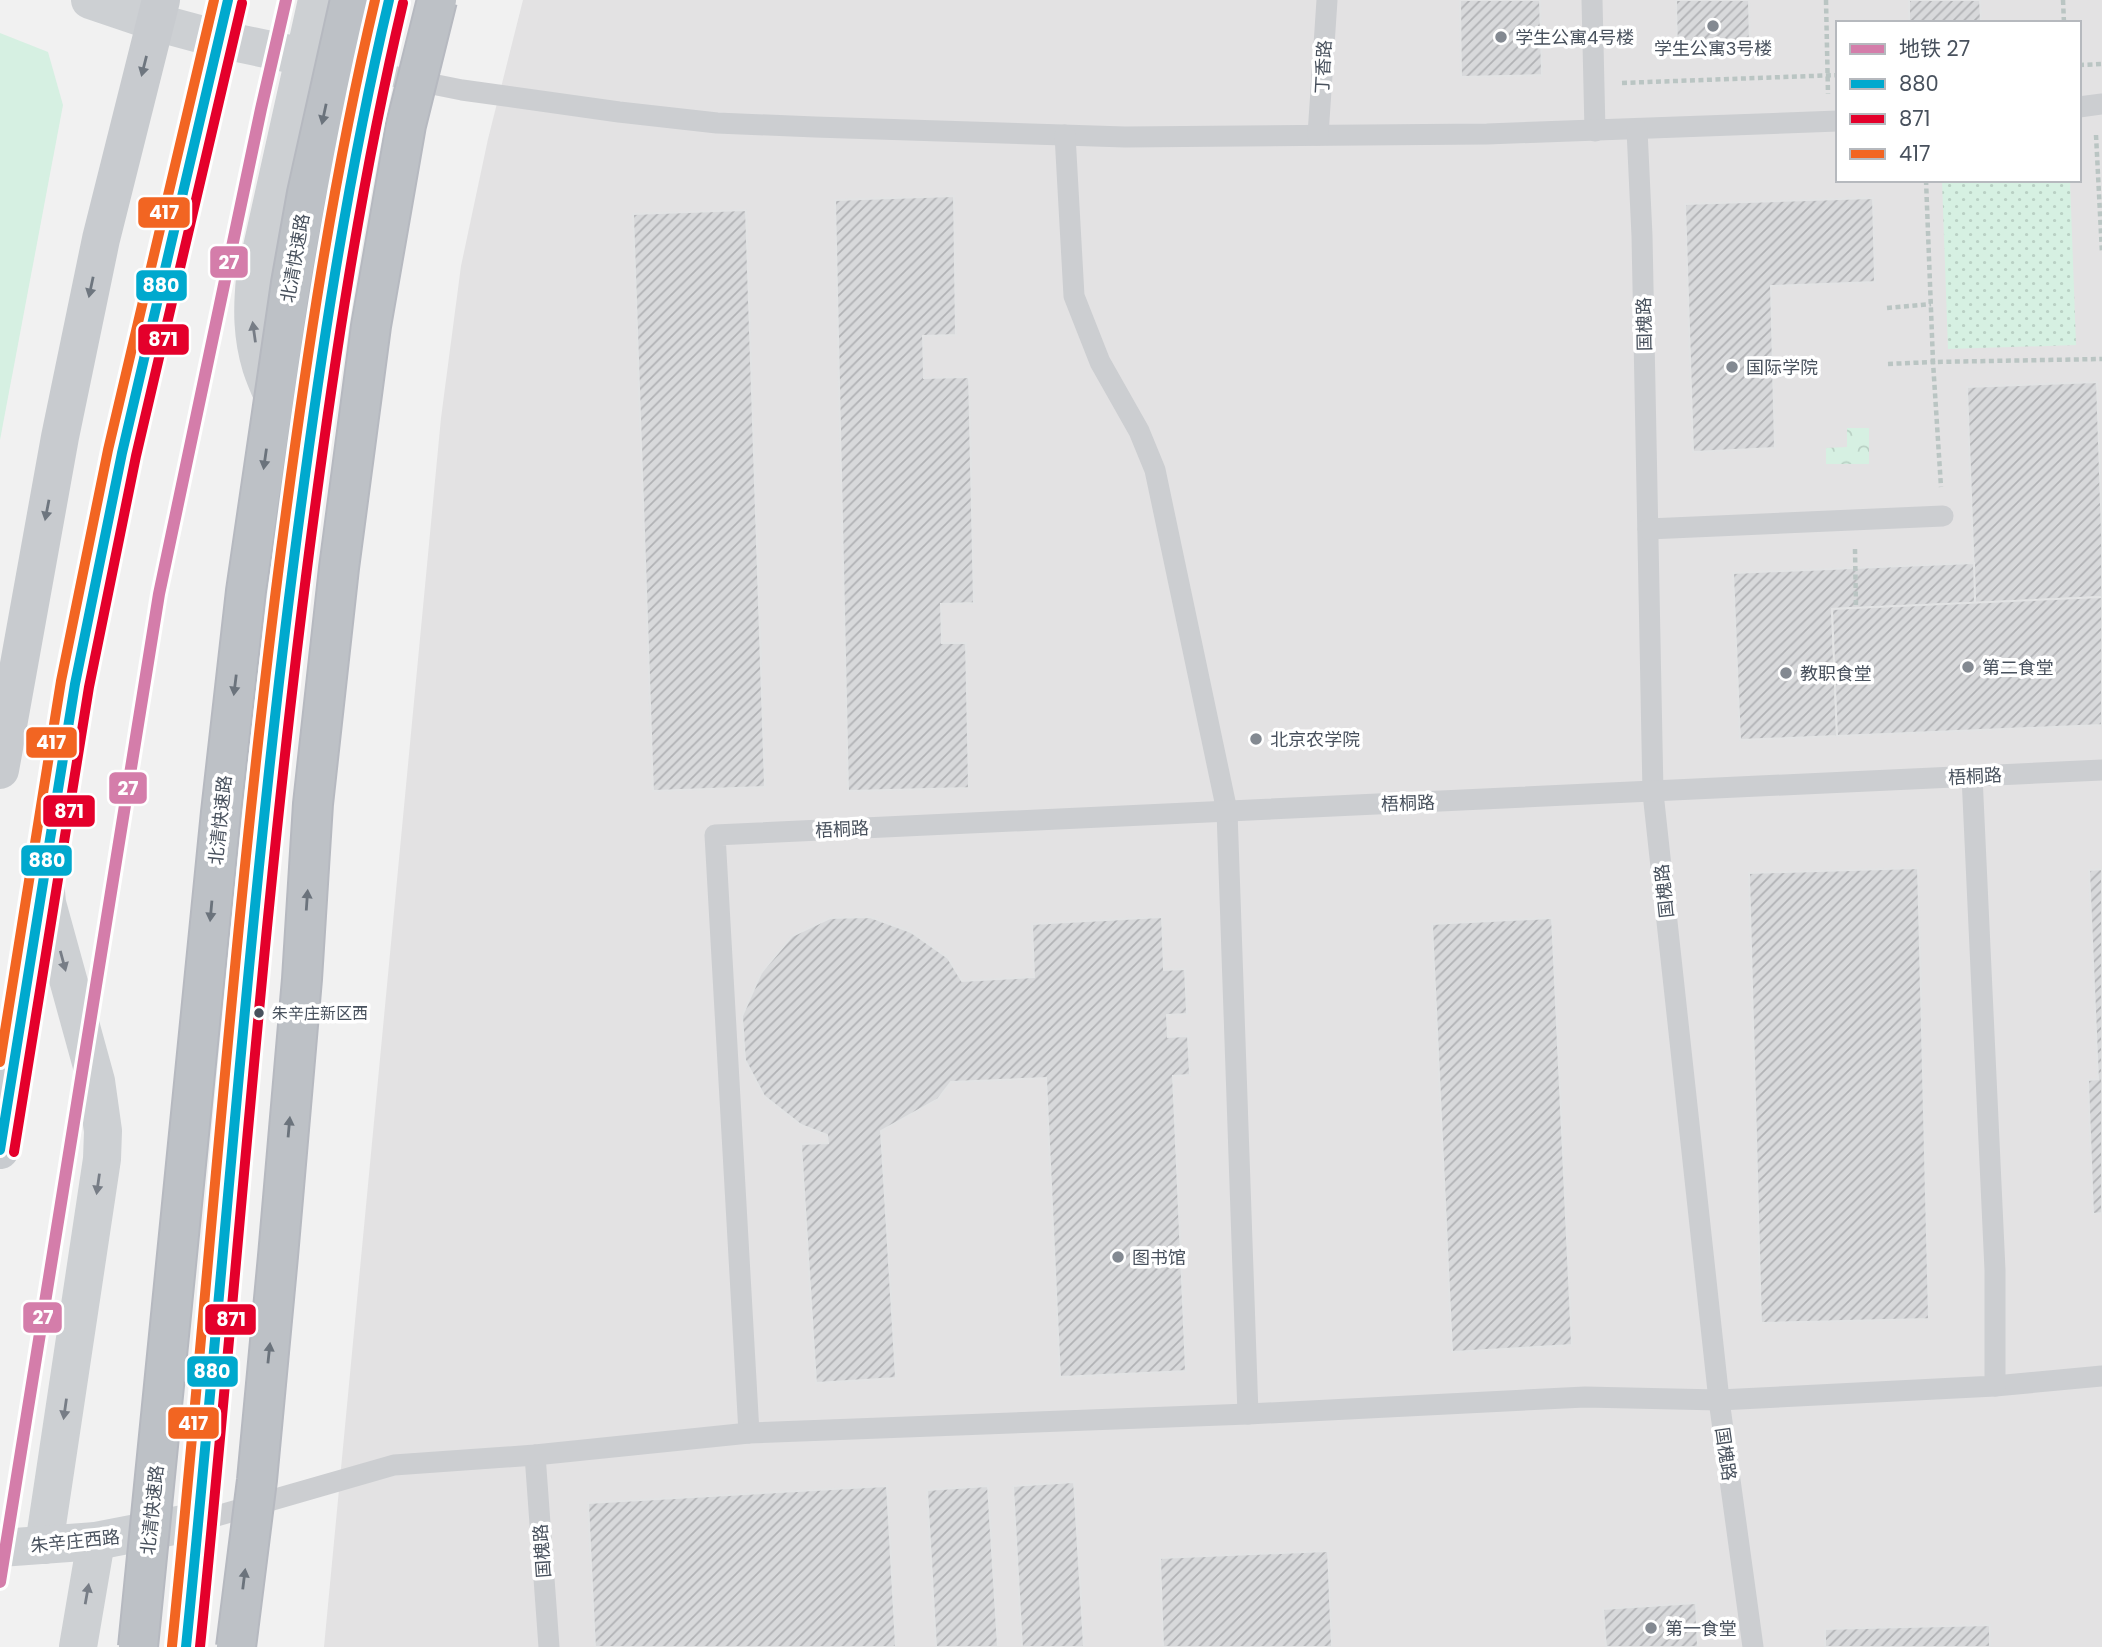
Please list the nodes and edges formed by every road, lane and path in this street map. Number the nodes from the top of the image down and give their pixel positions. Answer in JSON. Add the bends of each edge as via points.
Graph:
{"nodes":[{"id":1,"x":90,"y":0,"type":"edge"},
{"id":2,"x":228,"y":0,"type":"edge"},
{"id":3,"x":317,"y":0,"type":"edge"},
{"id":4,"x":349,"y":0,"type":"edge"},
{"id":5,"x":437,"y":0,"type":"edge"},
{"id":6,"x":1326,"y":0,"type":"edge"},
{"id":7,"x":1592,"y":0,"type":"edge"},
{"id":8,"x":1826,"y":0,"type":"edge"},
{"id":9,"x":2063,"y":0,"type":"edge"},
{"id":10,"x":388,"y":4,"type":"edge"},
{"id":11,"x":158,"y":11,"type":"edge"},
{"id":12,"x":2064,"y":21,"type":"edge"},
{"id":13,"x":218,"y":39,"type":"junction"},
{"id":14,"x":304,"y":57,"type":"junction"},
{"id":15,"x":2102,"y":64,"type":"edge"},
{"id":16,"x":2081,"y":65,"type":"edge"},
{"id":17,"x":372,"y":72,"type":"junction"},
{"id":18,"x":1828,"y":75,"type":"junction"},
{"id":19,"x":1836,"y":75,"type":"edge"},
{"id":20,"x":1594,"y":84,"type":"junction"},
{"id":21,"x":2092,"y":105,"type":"edge"},
{"id":22,"x":1833,"y":121,"type":"edge"},
{"id":23,"x":1637,"y":130,"type":"junction"},
{"id":24,"x":1595,"y":131,"type":"junction"},
{"id":25,"x":1065,"y":135,"type":"junction"},
{"id":26,"x":1318,"y":135,"type":"junction"},
{"id":27,"x":1926,"y":182,"type":"edge"},
{"id":28,"x":2102,"y":253,"type":"edge"},
{"id":29,"x":1931,"y":304,"type":"junction"},
{"id":30,"x":1887,"y":308,"type":"dead end"},
{"id":31,"x":2102,"y":359,"type":"edge"},
{"id":32,"x":1933,"y":362,"type":"junction"},
{"id":33,"x":1888,"y":364,"type":"dead end"},
{"id":34,"x":300,"y":514,"type":"junction"},
{"id":35,"x":1942,"y":516,"type":"joint"},
{"id":36,"x":1855,"y":520,"type":"junction"},
{"id":37,"x":1648,"y":529,"type":"junction"},
{"id":38,"x":1856,"y":608,"type":"dead end"},
{"id":39,"x":0,"y":770,"type":"edge"},
{"id":40,"x":2102,"y":770,"type":"edge"},
{"id":41,"x":1972,"y":776,"type":"junction"},
{"id":42,"x":1653,"y":793,"type":"junction"},
{"id":43,"x":1227,"y":811,"type":"junction"},
{"id":44,"x":45,"y":871,"type":"junction"},
{"id":45,"x":33,"y":944,"type":"junction"},
{"id":46,"x":0,"y":1005,"type":"edge"},
{"id":47,"x":0,"y":1150,"type":"edge"},
{"id":48,"x":2102,"y":1376,"type":"edge"},
{"id":49,"x":1995,"y":1386,"type":"junction"},
{"id":50,"x":1719,"y":1400,"type":"junction"},
{"id":51,"x":1248,"y":1414,"type":"junction"},
{"id":52,"x":749,"y":1433,"type":"junction"},
{"id":53,"x":535,"y":1455,"type":"junction"},
{"id":54,"x":199,"y":1521,"type":"junction"},
{"id":55,"x":96,"y":1541,"type":"junction"},
{"id":56,"x":44,"y":1545,"type":"junction"},
{"id":57,"x":0,"y":1548,"type":"edge"},
{"id":58,"x":78,"y":1647,"type":"edge"},
{"id":59,"x":138,"y":1647,"type":"edge"},
{"id":60,"x":186,"y":1647,"type":"edge"},
{"id":61,"x":236,"y":1647,"type":"edge"},
{"id":62,"x":549,"y":1647,"type":"edge"},
{"id":63,"x":1753,"y":1647,"type":"edge"}],
"edges":[{"from":1,"to":11,"type":"street"},
{"from":2,"to":13,"type":"main road"},
{"from":3,"to":14,"type":"street"},
{"from":4,"to":10,"type":"street"},
{"from":4,"to":59,"type":"highway","name":"北清快速路","one_way":true,"bridge":true,"via":[[291,283],[246,591]]},
{"from":61,"to":5,"type":"highway","one_way":true,"bridge":true,"via":[[257,1480],[313,804],[339,568],[371,326],[407,125]]},
{"from":6,"to":26,"type":"lane","name":"丁香路"},
{"from":7,"to":20,"type":"lane"},
{"from":8,"to":18,"type":"path"},
{"from":9,"to":12,"type":"path"},
{"from":10,"to":17,"type":"main road"},
{"from":11,"to":13,"type":"street"},
{"from":11,"to":39,"type":"main road","one_way":true,"via":[[98,252]]},
{"from":13,"to":14,"type":"street"},
{"from":13,"to":44,"type":"main road","via":[[122,453],[75,684]]},
{"from":14,"to":17,"type":"street"},
{"from":34,"to":14,"type":"street","one_way":true,"via":[[299,458],[262,367],[252,309]]},
{"from":15,"to":16,"type":"path"},
{"from":17,"to":25,"type":"lane","via":[[462,89],[717,123]]},
{"from":17,"to":34,"type":"main road","via":[[329,303]]},
{"from":18,"to":19,"type":"path"},
{"from":18,"to":20,"type":"path"},
{"from":18,"to":22,"type":"path"},
{"from":20,"to":24,"type":"lane"},
{"from":21,"to":28,"type":"path"},
{"from":22,"to":23,"type":"lane"},
{"from":23,"to":24,"type":"lane"},
{"from":23,"to":37,"type":"lane","name":"国槐路"},
{"from":24,"to":26,"type":"lane"},
{"from":25,"to":26,"type":"lane"},
{"from":25,"to":43,"type":"lane","via":[[1074,296],[1100,362],[1155,470]]},
{"from":27,"to":29,"type":"path"},
{"from":29,"to":30,"type":"path"},
{"from":29,"to":32,"type":"path"},
{"from":31,"to":32,"type":"path"},
{"from":32,"to":33,"type":"path"},
{"from":32,"to":35,"type":"path"},
{"from":34,"to":54,"type":"main road","via":[[264,817]]},
{"from":35,"to":36,"type":"lane"},
{"from":36,"to":37,"type":"lane"},
{"from":36,"to":38,"type":"path"},
{"from":37,"to":42,"type":"lane","name":"国槐路"},
{"from":40,"to":41,"type":"lane","name":"梧桐路"},
{"from":41,"to":42,"type":"lane","name":"梧桐路"},
{"from":41,"to":49,"type":"lane","via":[[1995,1269]]},
{"from":42,"to":43,"type":"lane","name":"梧桐路"},
{"from":42,"to":50,"type":"lane","name":"国槐路"},
{"from":43,"to":51,"type":"lane"},
{"from":43,"to":52,"type":"lane","name":"梧桐路","via":[[715,835]]},
{"from":44,"to":45,"type":"main road"},
{"from":44,"to":56,"type":"street","one_way":true,"via":[[47,903],[96,1081],[103,1131]]},
{"from":45,"to":46,"type":"main road","via":[[28,961]]},
{"from":45,"to":47,"type":"main road"},
{"from":48,"to":49,"type":"lane","name":"朱辛庄西路"},
{"from":49,"to":50,"type":"lane","name":"朱辛庄西路"},
{"from":50,"to":51,"type":"lane","name":"朱辛庄西路","via":[[1585,1397]]},
{"from":50,"to":63,"type":"lane","name":"国槐路"},
{"from":51,"to":52,"type":"lane","name":"朱辛庄西路"},
{"from":52,"to":53,"type":"lane","name":"朱辛庄西路"},
{"from":53,"to":54,"type":"lane","name":"朱辛庄西路","via":[[394,1465]]},
{"from":53,"to":62,"type":"lane","name":"国槐路"},
{"from":54,"to":55,"type":"street","name":"朱辛庄西路"},
{"from":54,"to":60,"type":"main road"},
{"from":55,"to":56,"type":"street","name":"朱辛庄西路"},
{"from":58,"to":55,"type":"street","one_way":true},
{"from":56,"to":57,"type":"street","name":"朱辛庄西路"}]}
